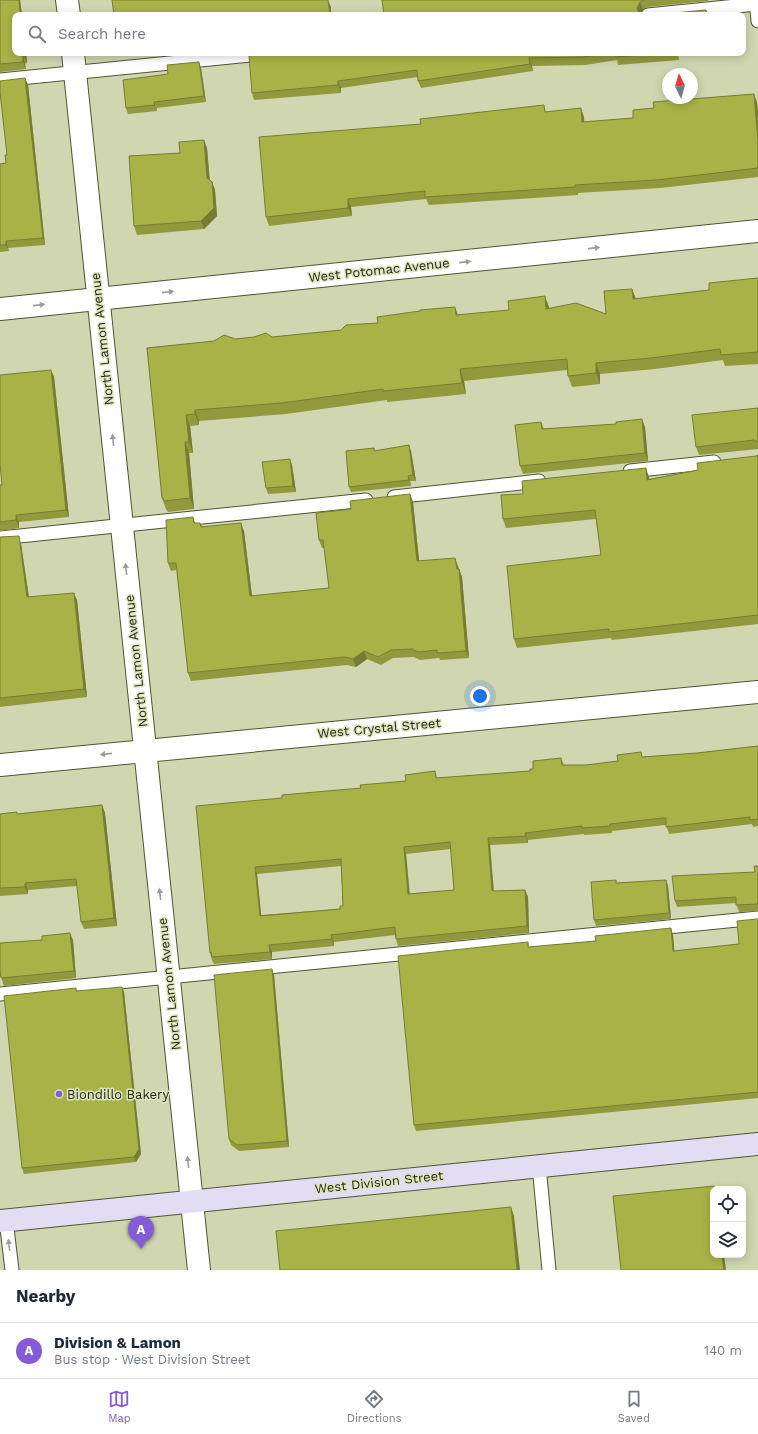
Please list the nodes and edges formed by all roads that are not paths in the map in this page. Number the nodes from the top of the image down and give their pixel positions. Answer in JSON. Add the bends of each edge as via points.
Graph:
{"nodes":[{"id":1,"x":67,"y":0,"type":"edge"},
{"id":2,"x":756,"y":2,"type":"edge"},
{"id":3,"x":68,"y":12,"type":"edge"},
{"id":4,"x":673,"y":12,"type":"edge"},
{"id":5,"x":758,"y":21,"type":"edge"},
{"id":6,"x":211,"y":56,"type":"edge"},
{"id":7,"x":74,"y":63,"type":"edge"},
{"id":8,"x":0,"y":80,"type":"edge"},
{"id":9,"x":758,"y":231,"type":"edge"},
{"id":10,"x":98,"y":299,"type":"junction"},
{"id":11,"x":0,"y":309,"type":"edge"},
{"id":12,"x":726,"y":461,"type":"edge"},
{"id":13,"x":616,"y":473,"type":"edge"},
{"id":14,"x":553,"y":480,"type":"edge"},
{"id":15,"x":122,"y":526,"type":"junction"},
{"id":16,"x":0,"y":538,"type":"edge"},
{"id":17,"x":758,"y":692,"type":"edge"},
{"id":18,"x":145,"y":749,"type":"junction"},
{"id":19,"x":0,"y":765,"type":"edge"},
{"id":20,"x":758,"y":918,"type":"edge"},
{"id":21,"x":169,"y":977,"type":"junction"},
{"id":22,"x":0,"y":994,"type":"edge"},
{"id":23,"x":758,"y":1144,"type":"edge"},
{"id":24,"x":539,"y":1166,"type":"junction"},
{"id":25,"x":192,"y":1201,"type":"junction"},
{"id":26,"x":3,"y":1221,"type":"edge"},
{"id":27,"x":12,"y":1270,"type":"edge"},
{"id":28,"x":199,"y":1270,"type":"edge"},
{"id":29,"x":549,"y":1270,"type":"edge"}],
"edges":[{"from":1,"to":3,"type":"street"},
{"from":2,"to":4,"type":"lane"},
{"from":2,"to":5,"type":"lane"},
{"from":6,"to":7,"type":"lane"},
{"from":7,"to":8,"type":"lane"},
{"from":7,"to":10,"type":"street","name":"North Lamon Avenue"},
{"from":10,"to":9,"type":"street","name":"West Potomac Avenue","one_way":true},
{"from":11,"to":10,"type":"street","name":"West Potomac Avenue","one_way":true},
{"from":15,"to":10,"type":"street","name":"North Lamon Avenue","one_way":true},
{"from":12,"to":13,"type":"lane"},
{"from":14,"to":15,"type":"lane"},
{"from":15,"to":16,"type":"lane"},
{"from":18,"to":15,"type":"street","name":"North Lamon Avenue","one_way":true},
{"from":17,"to":18,"type":"street","name":"West Crystal Street"},
{"from":18,"to":19,"type":"street","name":"West Crystal Street","one_way":true},
{"from":21,"to":18,"type":"street","name":"North Lamon Avenue","one_way":true},
{"from":20,"to":21,"type":"lane"},
{"from":21,"to":22,"type":"lane"},
{"from":25,"to":21,"type":"street","name":"North Lamon Avenue","one_way":true},
{"from":23,"to":24,"type":"main road","name":"West Division Street"},
{"from":24,"to":25,"type":"main road","name":"West Division Street"},
{"from":24,"to":29,"type":"lane"},
{"from":25,"to":26,"type":"main road","name":"West Division Street"},
{"from":25,"to":28,"type":"street","name":"North Lamon Avenue"},
{"from":27,"to":26,"type":"lane","one_way":true}]}
